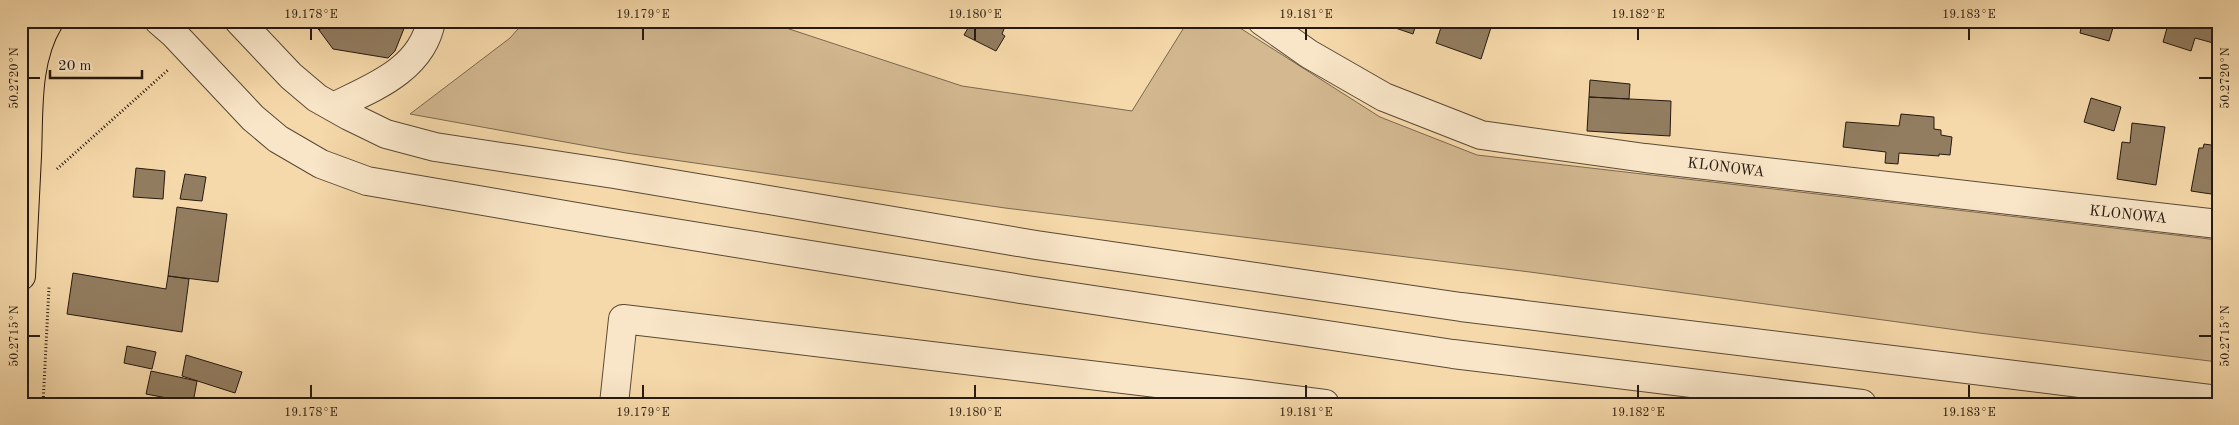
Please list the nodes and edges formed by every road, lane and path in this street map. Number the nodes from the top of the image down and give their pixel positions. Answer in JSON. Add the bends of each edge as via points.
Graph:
{"nodes":[{"id":1,"x":49,"y":21,"type":"edge"},
{"id":2,"x":159,"y":21,"type":"edge"},
{"id":3,"x":239,"y":21,"type":"edge"},
{"id":4,"x":431,"y":21,"type":"edge"},
{"id":5,"x":1262,"y":21,"type":"edge"},
{"id":6,"x":190,"y":51,"type":"junction"},
{"id":7,"x":333,"y":107,"type":"junction"},
{"id":8,"x":56,"y":179,"type":"dead end"},
{"id":9,"x":2218,"y":224,"type":"edge"},
{"id":10,"x":21,"y":276,"type":"edge"},
{"id":11,"x":50,"y":278,"type":"dead end"},
{"id":12,"x":1248,"y":399,"type":"edge"},
{"id":13,"x":2218,"y":400,"type":"edge"},
{"id":14,"x":43,"y":404,"type":"edge"},
{"id":15,"x":614,"y":404,"type":"edge"},
{"id":16,"x":1325,"y":404,"type":"edge"},
{"id":17,"x":1862,"y":404,"type":"edge"}],
"edges":[{"from":1,"to":10,"type":"main road","via":[[33,60]]},
{"from":2,"to":6,"type":"street"},
{"from":3,"to":7,"type":"street","via":[[291,76]]},
{"from":4,"to":7,"type":"street","via":[[416,57],[385,82]]},
{"from":5,"to":9,"type":"street","name":"KLONOWA","via":[[1309,54],[1384,97],[1481,136]]},
{"from":6,"to":8,"type":"path","via":[[56,169]]},
{"from":6,"to":17,"type":"street","via":[[253,118],[278,139],[321,164],[367,181],[1017,289],[1404,347]]},
{"from":7,"to":13,"type":"street","via":[[386,134],[435,147],[1036,245],[1461,307]]},
{"from":11,"to":14,"type":"path"},
{"from":12,"to":15,"type":"street","via":[[623,319]]},
{"from":12,"to":16,"type":"street"}]}
